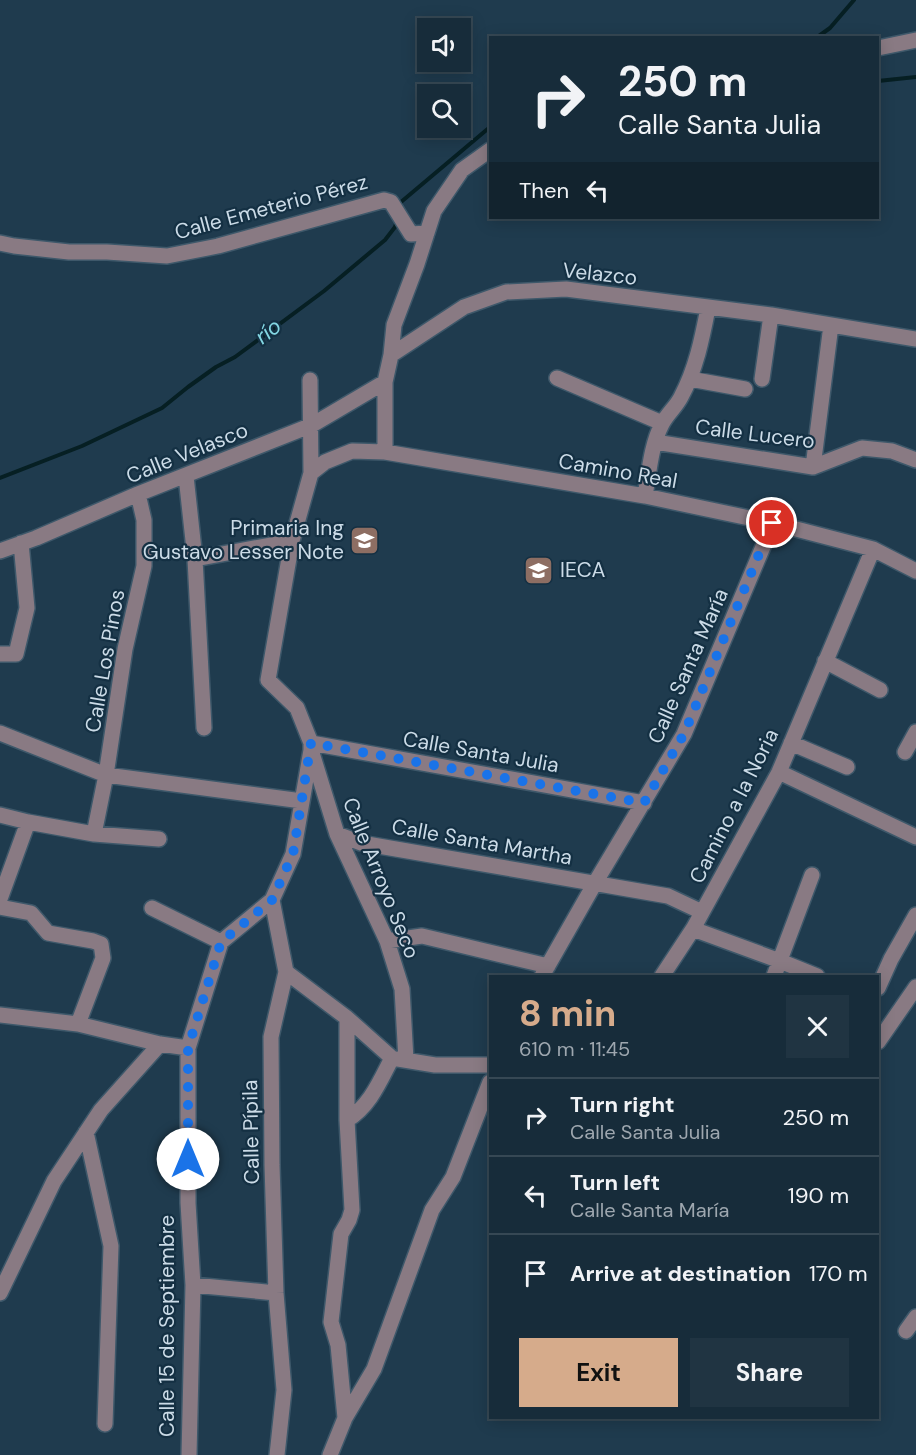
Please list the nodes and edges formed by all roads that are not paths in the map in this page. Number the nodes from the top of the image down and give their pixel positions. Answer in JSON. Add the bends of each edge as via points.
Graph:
{"nodes":[{"id":1,"x":916,"y":40,"type":"edge"},
{"id":2,"x":879,"y":48,"type":"edge"},
{"id":3,"x":489,"y":151,"type":"edge"},
{"id":4,"x":428,"y":233,"type":"junction"},
{"id":5,"x":0,"y":243,"type":"edge"},
{"id":6,"x":708,"y":308,"type":"junction"},
{"id":7,"x":771,"y":315,"type":"junction"},
{"id":8,"x":831,"y":325,"type":"junction"},
{"id":9,"x":916,"y":339,"type":"edge"},
{"id":10,"x":391,"y":355,"type":"junction"},
{"id":11,"x":557,"y":378,"type":"dead end"},
{"id":12,"x":690,"y":379,"type":"junction"},
{"id":13,"x":762,"y":379,"type":"dead end"},
{"id":14,"x":310,"y":381,"type":"dead end"},
{"id":15,"x":384,"y":382,"type":"junction"},
{"id":16,"x":745,"y":389,"type":"dead end"},
{"id":17,"x":662,"y":423,"type":"junction"},
{"id":18,"x":312,"y":425,"type":"junction"},
{"id":19,"x":655,"y":442,"type":"junction"},
{"id":20,"x":385,"y":452,"type":"junction"},
{"id":21,"x":916,"y":460,"type":"edge"},
{"id":22,"x":813,"y":467,"type":"junction"},
{"id":23,"x":311,"y":473,"type":"junction"},
{"id":24,"x":186,"y":476,"type":"junction"},
{"id":25,"x":138,"y":494,"type":"junction"},
{"id":26,"x":645,"y":496,"type":"junction"},
{"id":27,"x":772,"y":523,"type":"junction"},
{"id":28,"x":292,"y":541,"type":"junction"},
{"id":29,"x":21,"y":543,"type":"junction"},
{"id":30,"x":873,"y":549,"type":"junction"},
{"id":31,"x":0,"y":551,"type":"edge"},
{"id":32,"x":195,"y":559,"type":"junction"},
{"id":33,"x":916,"y":571,"type":"edge"},
{"id":34,"x":0,"y":654,"type":"edge"},
{"id":35,"x":825,"y":661,"type":"junction"},
{"id":36,"x":880,"y":690,"type":"dead end"},
{"id":37,"x":204,"y":728,"type":"dead end"},
{"id":38,"x":916,"y":732,"type":"edge"},
{"id":39,"x":0,"y":733,"type":"edge"},
{"id":40,"x":791,"y":743,"type":"junction"},
{"id":41,"x":311,"y":747,"type":"junction"},
{"id":42,"x":905,"y":752,"type":"dead end"},
{"id":43,"x":847,"y":767,"type":"dead end"},
{"id":44,"x":779,"y":772,"type":"junction"},
{"id":45,"x":106,"y":776,"type":"junction"},
{"id":46,"x":302,"y":801,"type":"junction"},
{"id":47,"x":644,"y":803,"type":"junction"},
{"id":48,"x":0,"y":815,"type":"edge"},
{"id":49,"x":28,"y":822,"type":"junction"},
{"id":50,"x":94,"y":834,"type":"junction"},
{"id":51,"x":337,"y":834,"type":"junction"},
{"id":52,"x":916,"y":837,"type":"edge"},
{"id":53,"x":159,"y":839,"type":"dead end"},
{"id":54,"x":361,"y":843,"type":"junction"},
{"id":55,"x":350,"y":861,"type":"junction"},
{"id":56,"x":812,"y":874,"type":"dead end"},
{"id":57,"x":595,"y":883,"type":"junction"},
{"id":58,"x":0,"y":899,"type":"edge"},
{"id":59,"x":272,"y":900,"type":"junction"},
{"id":60,"x":0,"y":907,"type":"edge"},
{"id":61,"x":152,"y":909,"type":"dead end"},
{"id":62,"x":702,"y":912,"type":"junction"},
{"id":63,"x":916,"y":915,"type":"edge"},
{"id":64,"x":693,"y":930,"type":"junction"},
{"id":65,"x":387,"y":941,"type":"junction"},
{"id":66,"x":221,"y":942,"type":"junction"},
{"id":67,"x":780,"y":961,"type":"junction"},
{"id":68,"x":545,"y":971,"type":"edge"},
{"id":69,"x":286,"y":972,"type":"junction"},
{"id":70,"x":663,"y":975,"type":"edge"},
{"id":71,"x":774,"y":975,"type":"edge"},
{"id":72,"x":815,"y":975,"type":"edge"},
{"id":73,"x":879,"y":986,"type":"edge"},
{"id":74,"x":916,"y":987,"type":"edge"},
{"id":75,"x":0,"y":1015,"type":"edge"},
{"id":76,"x":347,"y":1018,"type":"junction"},
{"id":77,"x":78,"y":1023,"type":"junction"},
{"id":78,"x":879,"y":1041,"type":"edge"},
{"id":79,"x":160,"y":1044,"type":"junction"},
{"id":80,"x":188,"y":1048,"type":"junction"},
{"id":81,"x":399,"y":1059,"type":"junction"},
{"id":82,"x":489,"y":1065,"type":"edge"},
{"id":83,"x":489,"y":1085,"type":"edge"},
{"id":84,"x":347,"y":1120,"type":"junction"},
{"id":85,"x":86,"y":1132,"type":"junction"},
{"id":86,"x":193,"y":1285,"type":"junction"},
{"id":87,"x":0,"y":1293,"type":"edge"},
{"id":88,"x":276,"y":1293,"type":"junction"},
{"id":89,"x":916,"y":1317,"type":"edge"},
{"id":90,"x":906,"y":1331,"type":"dead end"},
{"id":91,"x":345,"y":1418,"type":"junction"},
{"id":92,"x":105,"y":1424,"type":"dead end"},
{"id":93,"x":189,"y":1455,"type":"edge"},
{"id":94,"x":277,"y":1455,"type":"edge"},
{"id":95,"x":330,"y":1455,"type":"edge"}],
"edges":[{"from":1,"to":2,"type":"street"},
{"from":3,"to":4,"type":"street","via":[[462,170],[434,211]]},
{"from":4,"to":5,"type":"street","name":"Calle Emeterio Pérez","via":[[411,234],[391,202],[384,200],[218,246],[167,256],[69,252]]},
{"from":4,"to":10,"type":"street","via":[[394,324]]},
{"from":6,"to":7,"type":"street","name":"Velazco"},
{"from":6,"to":10,"type":"street","name":"Velazco","via":[[566,289],[506,292],[464,307]]},
{"from":6,"to":12,"type":"street"},
{"from":7,"to":8,"type":"street","name":"Velazco"},
{"from":7,"to":13,"type":"street"},
{"from":8,"to":9,"type":"street","name":"Velazco"},
{"from":8,"to":22,"type":"street"},
{"from":10,"to":15,"type":"street"},
{"from":11,"to":17,"type":"street"},
{"from":12,"to":16,"type":"street"},
{"from":12,"to":17,"type":"street"},
{"from":14,"to":18,"type":"street"},
{"from":15,"to":18,"type":"street","name":"Calle Velasco"},
{"from":15,"to":20,"type":"street"},
{"from":17,"to":19,"type":"street"},
{"from":18,"to":23,"type":"street"},
{"from":18,"to":24,"type":"street","name":"Calle Velasco"},
{"from":19,"to":22,"type":"street","name":"Calle Lucero"},
{"from":19,"to":26,"type":"street"},
{"from":20,"to":23,"type":"street","name":"Camino Real","via":[[352,451],[325,462]]},
{"from":20,"to":26,"type":"street","name":"Camino Real"},
{"from":21,"to":22,"type":"street","name":"Calle Lucero","via":[[892,451],[862,448]]},
{"from":23,"to":28,"type":"street"},
{"from":24,"to":25,"type":"street","name":"Calle Velasco"},
{"from":24,"to":32,"type":"street"},
{"from":25,"to":29,"type":"street","name":"Calle Velasco"},
{"from":25,"to":45,"type":"street","name":"Calle Los Pinos","via":[[144,520],[144,566],[125,649]]},
{"from":26,"to":27,"type":"street","name":"Camino Real"},
{"from":27,"to":30,"type":"street","name":"Camino Real"},
{"from":27,"to":47,"type":"street","name":"Calle Santa María","via":[[684,734]]},
{"from":28,"to":32,"type":"street"},
{"from":28,"to":41,"type":"street","via":[[268,680],[297,708]]},
{"from":29,"to":31,"type":"street","name":"Calle Velasco"},
{"from":29,"to":34,"type":"street","via":[[27,608],[16,654]]},
{"from":30,"to":33,"type":"street","name":"Camino Real"},
{"from":30,"to":35,"type":"street","name":"Camino a la Noria"},
{"from":32,"to":37,"type":"street"},
{"from":35,"to":36,"type":"street"},
{"from":35,"to":40,"type":"street","name":"Camino a la Noria"},
{"from":38,"to":42,"type":"street"},
{"from":39,"to":45,"type":"street"},
{"from":40,"to":43,"type":"street"},
{"from":40,"to":44,"type":"street","name":"Camino a la Noria"},
{"from":41,"to":46,"type":"street"},
{"from":41,"to":47,"type":"street","name":"Calle Santa Julia"},
{"from":41,"to":51,"type":"street","name":"Calle Arroyo Seco"},
{"from":44,"to":52,"type":"street"},
{"from":44,"to":62,"type":"street","name":"Camino a la Noria"},
{"from":45,"to":46,"type":"street"},
{"from":45,"to":50,"type":"street","name":"Calle Los Pinos"},
{"from":46,"to":59,"type":"street","via":[[293,854]]},
{"from":47,"to":57,"type":"street","name":"Calle Santa María"},
{"from":48,"to":49,"type":"street"},
{"from":49,"to":50,"type":"street"},
{"from":49,"to":58,"type":"street"},
{"from":50,"to":53,"type":"street"},
{"from":51,"to":54,"type":"street","name":"Calle Santa Martha"},
{"from":51,"to":55,"type":"street","name":"Calle Arroyo Seco"},
{"from":54,"to":55,"type":"street","name":"Calle Santa Martha"},
{"from":54,"to":57,"type":"street","name":"Calle Santa Martha"},
{"from":55,"to":65,"type":"street","name":"Calle Arroyo Seco"},
{"from":56,"to":67,"type":"street"},
{"from":57,"to":62,"type":"street","name":"Calle Santa Martha","via":[[668,896]]},
{"from":57,"to":68,"type":"street","name":"Calle Santa María"},
{"from":59,"to":66,"type":"street"},
{"from":59,"to":69,"type":"street"},
{"from":60,"to":77,"type":"street","via":[[31,913],[48,933],[101,944],[103,958]]},
{"from":61,"to":66,"type":"street"},
{"from":62,"to":64,"type":"street","name":"Camino a la Noria"},
{"from":63,"to":73,"type":"street"},
{"from":64,"to":67,"type":"street"},
{"from":64,"to":70,"type":"street","name":"Camino a la Noria"},
{"from":65,"to":68,"type":"street","via":[[422,936]]},
{"from":65,"to":81,"type":"street","name":"Calle Arroyo Seco","via":[[402,988]]},
{"from":66,"to":80,"type":"street","name":"Calle 15 de Septiembre"},
{"from":67,"to":71,"type":"street"},
{"from":67,"to":72,"type":"street"},
{"from":69,"to":76,"type":"street"},
{"from":69,"to":88,"type":"street","name":"Calle Pípila","via":[[272,1037]]},
{"from":74,"to":78,"type":"street"},
{"from":75,"to":77,"type":"street"},
{"from":76,"to":81,"type":"street"},
{"from":76,"to":84,"type":"street"},
{"from":77,"to":79,"type":"street"},
{"from":79,"to":80,"type":"street"},
{"from":79,"to":85,"type":"street"},
{"from":80,"to":86,"type":"street","name":"Calle 15 de Septiembre","via":[[188,1203]]},
{"from":81,"to":82,"type":"street","via":[[435,1065]]},
{"from":81,"to":84,"type":"street","via":[[373,1096]]},
{"from":83,"to":91,"type":"street","via":[[453,1177],[432,1210],[374,1369]]},
{"from":84,"to":91,"type":"street","via":[[352,1210],[341,1234],[331,1322],[338,1345]]},
{"from":85,"to":87,"type":"street","via":[[54,1181]]},
{"from":85,"to":92,"type":"street","via":[[111,1246]]},
{"from":86,"to":88,"type":"street"},
{"from":86,"to":93,"type":"street","name":"Calle 15 de Septiembre"},
{"from":88,"to":94,"type":"street","name":"Calle Pípila","via":[[284,1390]]},
{"from":89,"to":90,"type":"street"},
{"from":91,"to":95,"type":"street"}]}
